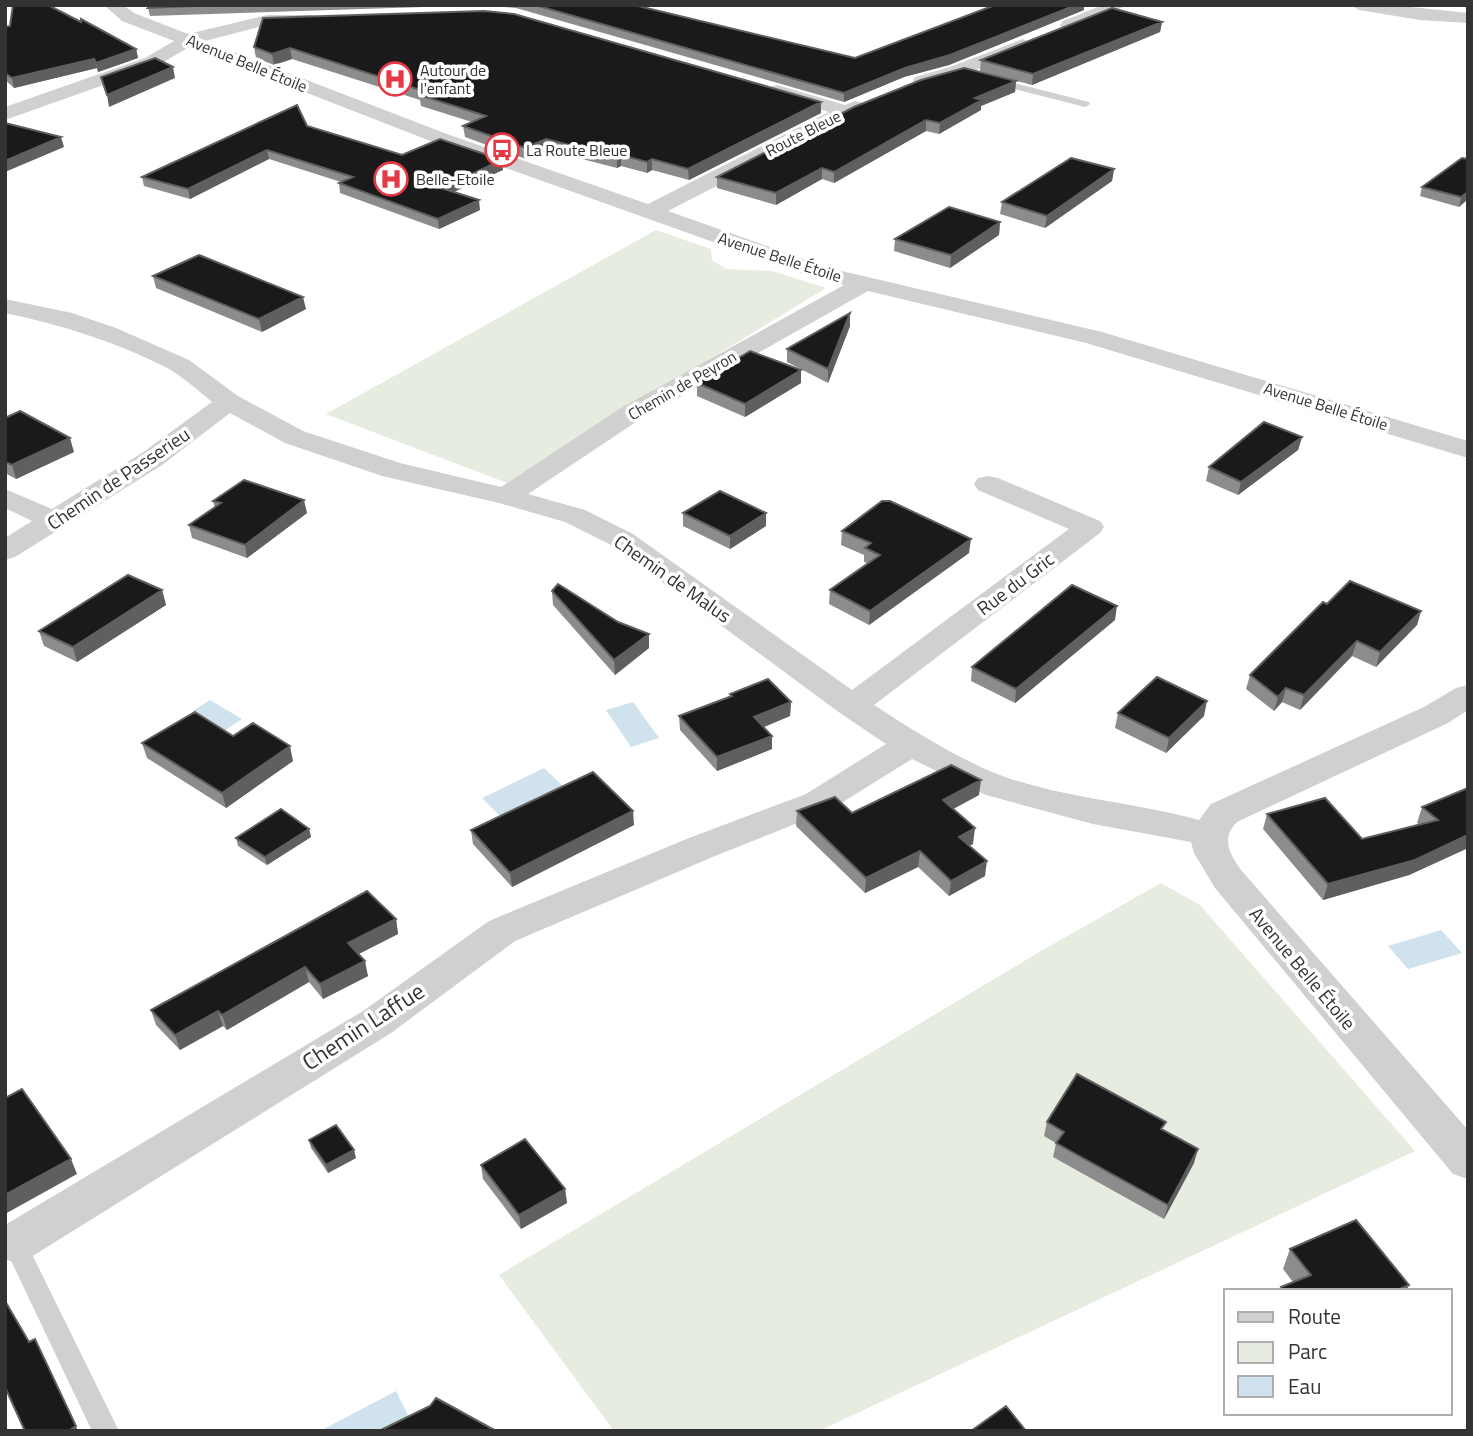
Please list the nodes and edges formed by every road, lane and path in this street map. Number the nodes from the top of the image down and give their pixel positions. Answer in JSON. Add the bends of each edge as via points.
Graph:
{"nodes":[{"id":1,"x":110,"y":5,"type":"edge"},
{"id":2,"x":1119,"y":5,"type":"edge"},
{"id":3,"x":1359,"y":5,"type":"edge"},
{"id":4,"x":95,"y":6,"type":"edge"},
{"id":5,"x":322,"y":18,"type":"edge"},
{"id":6,"x":1468,"y":18,"type":"edge"},
{"id":7,"x":190,"y":39,"type":"junction"},
{"id":8,"x":982,"y":78,"type":"edge"},
{"id":9,"x":762,"y":87,"type":"edge"},
{"id":10,"x":901,"y":89,"type":"edge"},
{"id":11,"x":878,"y":97,"type":"edge"},
{"id":12,"x":1085,"y":104,"type":"dead end"},
{"id":13,"x":845,"y":111,"type":"junction"},
{"id":14,"x":5,"y":114,"type":"edge"},
{"id":15,"x":650,"y":212,"type":"junction"},
{"id":16,"x":863,"y":284,"type":"junction"},
{"id":17,"x":5,"y":306,"type":"edge"},
{"id":18,"x":229,"y":402,"type":"junction"},
{"id":19,"x":1468,"y":450,"type":"edge"},
{"id":20,"x":988,"y":484,"type":"dead end"},
{"id":21,"x":506,"y":496,"type":"junction"},
{"id":22,"x":5,"y":497,"type":"edge"},
{"id":23,"x":54,"y":521,"type":"junction"},
{"id":24,"x":5,"y":551,"type":"edge"},
{"id":25,"x":1468,"y":695,"type":"edge"},
{"id":26,"x":852,"y":706,"type":"junction"},
{"id":27,"x":910,"y":744,"type":"junction"},
{"id":28,"x":1209,"y":835,"type":"junction"},
{"id":29,"x":1468,"y":1161,"type":"edge"},
{"id":30,"x":15,"y":1243,"type":"joint"},
{"id":31,"x":106,"y":1431,"type":"edge"}],
"edges":[{"from":1,"to":4,"type":"street"},
{"from":1,"to":7,"type":"street","name":"Avenue Belle Étoile","via":[[128,17]]},
{"from":2,"to":10,"type":"street","via":[[963,73]]},
{"from":3,"to":6,"type":"street"},
{"from":5,"to":7,"type":"street","via":[[267,20]]},
{"from":7,"to":14,"type":"street","via":[[151,62]]},
{"from":7,"to":15,"type":"street","name":"Avenue Belle Étoile","via":[[376,115]]},
{"from":8,"to":12,"type":"lane"},
{"from":9,"to":13,"type":"street"},
{"from":11,"to":13,"type":"street","name":"Route Bleue"},
{"from":13,"to":15,"type":"street","name":"Route Bleue"},
{"from":15,"to":16,"type":"street","name":"Avenue Belle Étoile"},
{"from":16,"to":19,"type":"street","name":"Avenue Belle Étoile","via":[[1104,340]]},
{"from":16,"to":21,"type":"street","name":"Chemin de Peyron","via":[[630,414]]},
{"from":17,"to":18,"type":"street","name":"Chemin de Malus","via":[[63,318],[144,349],[180,365]]},
{"from":18,"to":21,"type":"street","name":"Chemin de Malus","via":[[294,437],[380,466]]},
{"from":18,"to":23,"type":"street","name":"Chemin de Passerieu","via":[[152,459]]},
{"from":20,"to":26,"type":"street","name":"Rue du Gric","via":[[1090,527]]},
{"from":21,"to":26,"type":"street","name":"Chemin de Malus","via":[[575,516],[622,540]]},
{"from":22,"to":23,"type":"street"},
{"from":23,"to":24,"type":"street","name":"Chemin de Passerieu"},
{"from":25,"to":28,"type":"street","via":[[1436,715],[1224,813]]},
{"from":26,"to":27,"type":"street","name":"Chemin de Malus"},
{"from":27,"to":28,"type":"street","name":"Chemin de Malus","via":[[998,787]]},
{"from":27,"to":30,"type":"street","name":"Chemin Laffue","via":[[818,802],[502,931],[377,1022]]},
{"from":28,"to":29,"type":"street","name":"Avenue Belle Étoile","via":[[1214,858],[1228,879]]},
{"from":30,"to":31,"type":"lane","name":"Chemin Laffue"}]}
